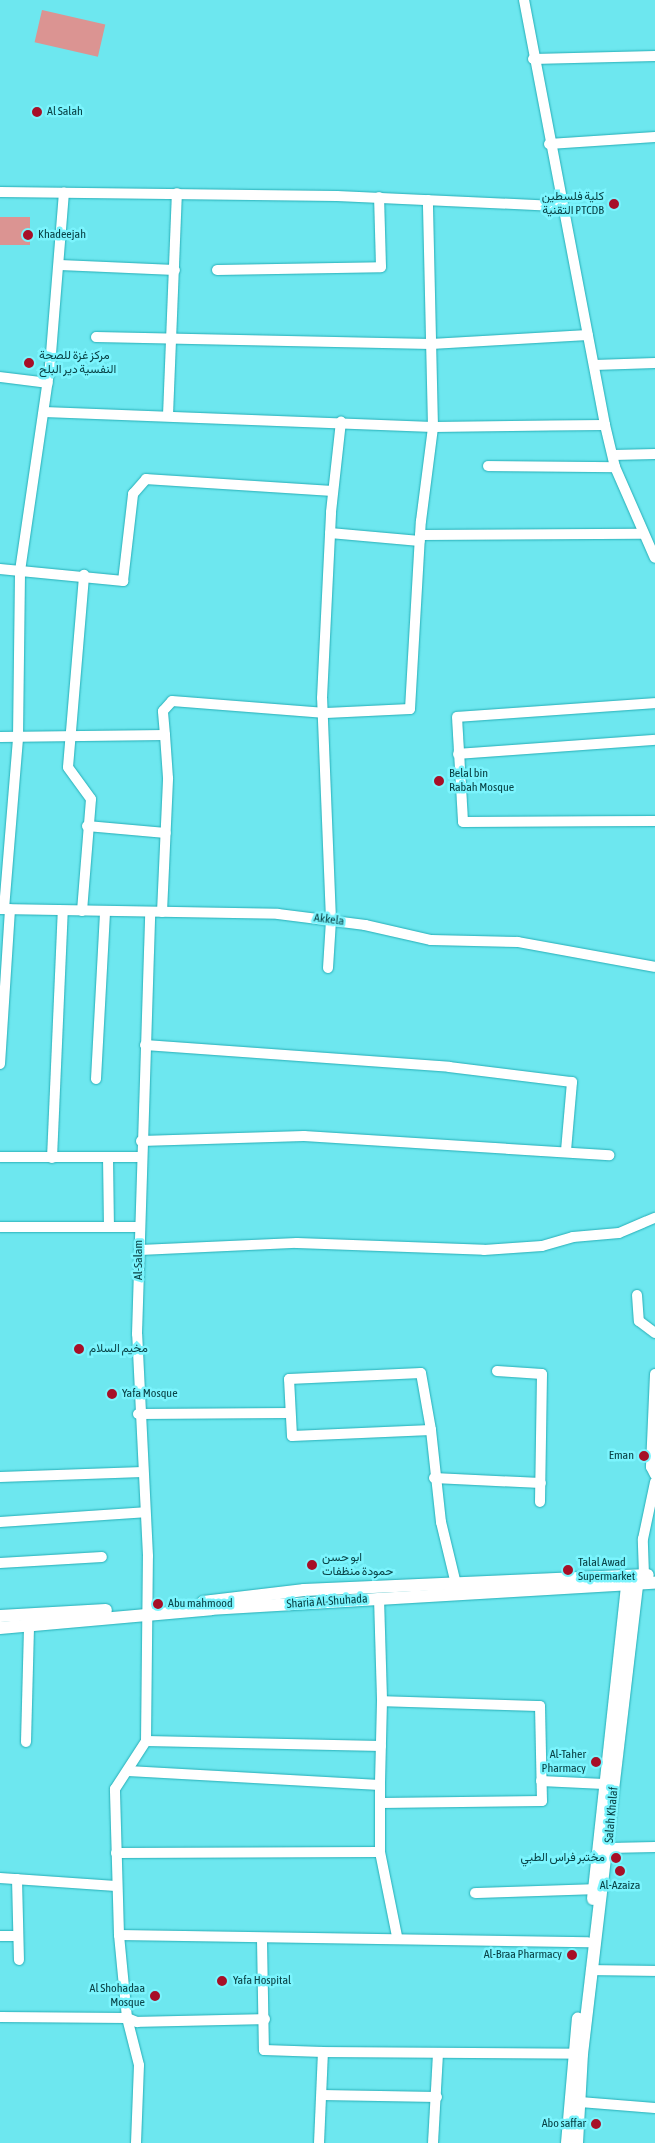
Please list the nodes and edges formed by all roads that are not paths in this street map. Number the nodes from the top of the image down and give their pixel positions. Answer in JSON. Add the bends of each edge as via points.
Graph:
{"nodes":[{"id":1,"x":524,"y":0,"type":"edge"},
{"id":2,"x":655,"y":56,"type":"edge"},
{"id":3,"x":533,"y":59,"type":"junction"},
{"id":4,"x":655,"y":137,"type":"edge"},
{"id":5,"x":549,"y":144,"type":"junction"},
{"id":6,"x":0,"y":192,"type":"edge"},
{"id":7,"x":178,"y":193,"type":"junction"},
{"id":8,"x":64,"y":194,"type":"junction"},
{"id":9,"x":379,"y":197,"type":"junction"},
{"id":10,"x":428,"y":200,"type":"junction"},
{"id":11,"x":561,"y":206,"type":"junction"},
{"id":12,"x":60,"y":265,"type":"junction"},
{"id":13,"x":175,"y":270,"type":"junction"},
{"id":14,"x":217,"y":270,"type":"dead end"},
{"id":15,"x":588,"y":335,"type":"junction"},
{"id":16,"x":96,"y":338,"type":"dead end"},
{"id":17,"x":172,"y":340,"type":"junction"},
{"id":18,"x":431,"y":344,"type":"junction"},
{"id":19,"x":655,"y":363,"type":"edge"},
{"id":20,"x":594,"y":365,"type":"junction"},
{"id":21,"x":0,"y":377,"type":"edge"},
{"id":22,"x":48,"y":383,"type":"junction"},
{"id":23,"x":44,"y":412,"type":"junction"},
{"id":24,"x":168,"y":415,"type":"junction"},
{"id":25,"x":341,"y":422,"type":"junction"},
{"id":26,"x":604,"y":425,"type":"junction"},
{"id":27,"x":433,"y":427,"type":"junction"},
{"id":28,"x":655,"y":454,"type":"edge"},
{"id":29,"x":612,"y":455,"type":"junction"},
{"id":30,"x":488,"y":466,"type":"dead end"},
{"id":31,"x":615,"y":467,"type":"junction"},
{"id":32,"x":332,"y":491,"type":"junction"},
{"id":33,"x":330,"y":533,"type":"junction"},
{"id":34,"x":642,"y":534,"type":"junction"},
{"id":35,"x":420,"y":538,"type":"junction"},
{"id":36,"x":655,"y":558,"type":"edge"},
{"id":37,"x":0,"y":570,"type":"edge"},
{"id":38,"x":20,"y":571,"type":"junction"},
{"id":39,"x":84,"y":575,"type":"junction"},
{"id":40,"x":655,"y":703,"type":"edge"},
{"id":41,"x":326,"y":713,"type":"junction"},
{"id":42,"x":165,"y":735,"type":"junction"},
{"id":43,"x":72,"y":736,"type":"junction"},
{"id":44,"x":0,"y":737,"type":"edge"},
{"id":45,"x":18,"y":737,"type":"junction"},
{"id":46,"x":655,"y":740,"type":"edge"},
{"id":47,"x":458,"y":754,"type":"junction"},
{"id":48,"x":655,"y":822,"type":"edge"},
{"id":49,"x":87,"y":826,"type":"junction"},
{"id":50,"x":166,"y":833,"type":"junction"},
{"id":51,"x":5,"y":909,"type":"edge"},
{"id":52,"x":63,"y":911,"type":"junction"},
{"id":53,"x":82,"y":911,"type":"junction"},
{"id":54,"x":105,"y":911,"type":"junction"},
{"id":55,"x":150,"y":912,"type":"junction"},
{"id":56,"x":162,"y":912,"type":"junction"},
{"id":57,"x":331,"y":920,"type":"junction"},
{"id":58,"x":655,"y":967,"type":"edge"},
{"id":59,"x":328,"y":968,"type":"dead end"},
{"id":60,"x":145,"y":1045,"type":"junction"},
{"id":61,"x":0,"y":1064,"type":"edge"},
{"id":62,"x":96,"y":1079,"type":"dead end"},
{"id":63,"x":141,"y":1141,"type":"junction"},
{"id":64,"x":566,"y":1151,"type":"junction"},
{"id":65,"x":609,"y":1155,"type":"dead end"},
{"id":66,"x":0,"y":1157,"type":"edge"},
{"id":67,"x":108,"y":1157,"type":"junction"},
{"id":68,"x":140,"y":1157,"type":"junction"},
{"id":69,"x":52,"y":1158,"type":"junction"},
{"id":70,"x":655,"y":1218,"type":"edge"},
{"id":71,"x":110,"y":1225,"type":"junction"},
{"id":72,"x":139,"y":1226,"type":"junction"},
{"id":73,"x":0,"y":1228,"type":"edge"},
{"id":74,"x":140,"y":1250,"type":"junction"},
{"id":75,"x":637,"y":1295,"type":"dead end"},
{"id":76,"x":655,"y":1333,"type":"edge"},
{"id":77,"x":497,"y":1371,"type":"dead end"},
{"id":78,"x":655,"y":1374,"type":"edge"},
{"id":79,"x":290,"y":1413,"type":"junction"},
{"id":80,"x":138,"y":1414,"type":"junction"},
{"id":81,"x":431,"y":1430,"type":"junction"},
{"id":82,"x":143,"y":1472,"type":"junction"},
{"id":83,"x":655,"y":1475,"type":"edge"},
{"id":84,"x":0,"y":1477,"type":"edge"},
{"id":85,"x":434,"y":1478,"type":"junction"},
{"id":86,"x":655,"y":1482,"type":"edge"},
{"id":87,"x":541,"y":1484,"type":"junction"},
{"id":88,"x":540,"y":1502,"type":"dead end"},
{"id":89,"x":145,"y":1512,"type":"junction"},
{"id":90,"x":0,"y":1522,"type":"edge"},
{"id":91,"x":102,"y":1556,"type":"dead end"},
{"id":92,"x":0,"y":1563,"type":"edge"},
{"id":93,"x":638,"y":1578,"type":"edge"},
{"id":94,"x":655,"y":1583,"type":"edge"},
{"id":95,"x":456,"y":1584,"type":"junction"},
{"id":96,"x":379,"y":1598,"type":"junction"},
{"id":97,"x":148,"y":1612,"type":"junction"},
{"id":98,"x":0,"y":1616,"type":"edge"},
{"id":99,"x":29,"y":1626,"type":"junction"},
{"id":100,"x":0,"y":1628,"type":"edge"},
{"id":101,"x":382,"y":1701,"type":"junction"},
{"id":102,"x":146,"y":1741,"type":"junction"},
{"id":103,"x":26,"y":1742,"type":"dead end"},
{"id":104,"x":381,"y":1746,"type":"junction"},
{"id":105,"x":128,"y":1771,"type":"junction"},
{"id":106,"x":542,"y":1781,"type":"junction"},
{"id":107,"x":604,"y":1784,"type":"junction"},
{"id":108,"x":380,"y":1785,"type":"junction"},
{"id":109,"x":380,"y":1803,"type":"junction"},
{"id":110,"x":655,"y":1847,"type":"edge"},
{"id":111,"x":608,"y":1848,"type":"junction"},
{"id":112,"x":380,"y":1852,"type":"junction"},
{"id":113,"x":116,"y":1853,"type":"junction"},
{"id":114,"x":0,"y":1878,"type":"edge"},
{"id":115,"x":17,"y":1879,"type":"junction"},
{"id":116,"x":116,"y":1886,"type":"junction"},
{"id":117,"x":594,"y":1888,"type":"junction"},
{"id":118,"x":475,"y":1893,"type":"dead end"},
{"id":119,"x":119,"y":1935,"type":"junction"},
{"id":120,"x":0,"y":1936,"type":"edge"},
{"id":121,"x":17,"y":1936,"type":"junction"},
{"id":122,"x":397,"y":1936,"type":"junction"},
{"id":123,"x":262,"y":1940,"type":"junction"},
{"id":124,"x":588,"y":1942,"type":"junction"},
{"id":125,"x":19,"y":1960,"type":"dead end"},
{"id":126,"x":591,"y":1970,"type":"junction"},
{"id":127,"x":655,"y":1971,"type":"edge"},
{"id":128,"x":0,"y":2016,"type":"edge"},
{"id":129,"x":127,"y":2018,"type":"junction"},
{"id":130,"x":265,"y":2019,"type":"junction"},
{"id":131,"x":323,"y":2052,"type":"junction"},
{"id":132,"x":438,"y":2054,"type":"junction"},
{"id":133,"x":577,"y":2054,"type":"junction"},
{"id":134,"x":322,"y":2095,"type":"junction"},
{"id":135,"x":437,"y":2097,"type":"junction"},
{"id":136,"x":580,"y":2102,"type":"junction"},
{"id":137,"x":655,"y":2108,"type":"edge"},
{"id":138,"x":136,"y":2143,"type":"edge"},
{"id":139,"x":318,"y":2143,"type":"edge"},
{"id":140,"x":433,"y":2143,"type":"edge"},
{"id":141,"x":567,"y":2143,"type":"edge"},
{"id":142,"x":577,"y":2143,"type":"edge"}],
"edges":[{"from":1,"to":3,"type":"street"},
{"from":2,"to":3,"type":"street"},
{"from":3,"to":5,"type":"street"},
{"from":4,"to":5,"type":"street"},
{"from":5,"to":11,"type":"street"},
{"from":6,"to":8,"type":"street"},
{"from":7,"to":8,"type":"street"},
{"from":7,"to":9,"type":"street"},
{"from":7,"to":13,"type":"street"},
{"from":8,"to":12,"type":"street"},
{"from":9,"to":10,"type":"street"},
{"from":9,"to":14,"type":"street","via":[[381,267]]},
{"from":10,"to":11,"type":"street"},
{"from":10,"to":18,"type":"street"},
{"from":11,"to":15,"type":"street"},
{"from":12,"to":13,"type":"street"},
{"from":12,"to":22,"type":"street"},
{"from":13,"to":17,"type":"street"},
{"from":15,"to":18,"type":"street"},
{"from":15,"to":20,"type":"street"},
{"from":16,"to":17,"type":"street"},
{"from":17,"to":18,"type":"street"},
{"from":17,"to":24,"type":"street"},
{"from":18,"to":27,"type":"street"},
{"from":19,"to":20,"type":"street"},
{"from":20,"to":26,"type":"street"},
{"from":21,"to":22,"type":"street"},
{"from":22,"to":23,"type":"street"},
{"from":23,"to":24,"type":"street"},
{"from":23,"to":38,"type":"street"},
{"from":24,"to":25,"type":"street"},
{"from":25,"to":27,"type":"street"},
{"from":25,"to":32,"type":"street"},
{"from":26,"to":27,"type":"street"},
{"from":26,"to":29,"type":"street"},
{"from":27,"to":35,"type":"street"},
{"from":28,"to":29,"type":"street"},
{"from":29,"to":31,"type":"street"},
{"from":30,"to":31,"type":"street"},
{"from":31,"to":34,"type":"street"},
{"from":32,"to":33,"type":"street"},
{"from":32,"to":39,"type":"street","via":[[146,479],[133,494],[123,581]]},
{"from":33,"to":35,"type":"street"},
{"from":33,"to":41,"type":"street","via":[[322,698]]},
{"from":34,"to":35,"type":"street"},
{"from":34,"to":36,"type":"street"},
{"from":35,"to":41,"type":"street","via":[[410,708]]},
{"from":37,"to":38,"type":"street"},
{"from":38,"to":39,"type":"street"},
{"from":38,"to":45,"type":"street"},
{"from":39,"to":43,"type":"street"},
{"from":40,"to":47,"type":"street","via":[[457,717]]},
{"from":41,"to":42,"type":"street","via":[[172,701],[163,711]]},
{"from":41,"to":57,"type":"street","via":[[323,801]]},
{"from":42,"to":43,"type":"street"},
{"from":42,"to":50,"type":"street"},
{"from":43,"to":45,"type":"street"},
{"from":43,"to":49,"type":"street","via":[[69,773],[91,799]]},
{"from":44,"to":45,"type":"street"},
{"from":45,"to":51,"type":"street"},
{"from":46,"to":47,"type":"street"},
{"from":47,"to":48,"type":"street","via":[[463,822]]},
{"from":49,"to":50,"type":"street"},
{"from":49,"to":53,"type":"street"},
{"from":50,"to":56,"type":"street"},
{"from":51,"to":52,"type":"street","name":"Akkela"},
{"from":51,"to":61,"type":"street"},
{"from":52,"to":53,"type":"street","name":"Akkela"},
{"from":52,"to":69,"type":"street"},
{"from":53,"to":54,"type":"street","name":"Akkela"},
{"from":54,"to":55,"type":"street","name":"Akkela"},
{"from":54,"to":62,"type":"street"},
{"from":55,"to":56,"type":"street","name":"Akkela"},
{"from":55,"to":60,"type":"street","name":"Al-Salam"},
{"from":56,"to":57,"type":"street","name":"Akkela"},
{"from":57,"to":58,"type":"street","name":"Akkela","via":[[431,940],[518,942]]},
{"from":57,"to":59,"type":"street"},
{"from":60,"to":63,"type":"street","name":"Al-Salam"},
{"from":60,"to":64,"type":"street","via":[[449,1067],[572,1082]]},
{"from":63,"to":64,"type":"street","via":[[304,1136]]},
{"from":63,"to":68,"type":"street","name":"Al-Salam"},
{"from":64,"to":65,"type":"street"},
{"from":66,"to":69,"type":"street"},
{"from":67,"to":68,"type":"street"},
{"from":67,"to":69,"type":"street"},
{"from":67,"to":71,"type":"street"},
{"from":68,"to":72,"type":"street","name":"Al-Salam"},
{"from":70,"to":74,"type":"street","via":[[619,1233],[533,1247],[484,1250],[297,1243]]},
{"from":71,"to":72,"type":"street"},
{"from":71,"to":73,"type":"street"},
{"from":72,"to":74,"type":"street","name":"Al-Salam"},
{"from":74,"to":80,"type":"street","name":"Al-Salam"},
{"from":75,"to":76,"type":"street","via":[[640,1321]]},
{"from":77,"to":87,"type":"street","via":[[542,1374]]},
{"from":78,"to":83,"type":"street","via":[[651,1466]]},
{"from":79,"to":80,"type":"street"},
{"from":79,"to":81,"type":"street","via":[[292,1436]]},
{"from":79,"to":81,"type":"street","via":[[289,1378],[421,1373]]},
{"from":80,"to":82,"type":"street","name":"Al-Salam"},
{"from":81,"to":85,"type":"street"},
{"from":82,"to":84,"type":"street"},
{"from":82,"to":89,"type":"street","name":"Al-Salam"},
{"from":85,"to":87,"type":"street"},
{"from":85,"to":95,"type":"street"},
{"from":86,"to":93,"type":"street","via":[[642,1539]]},
{"from":87,"to":88,"type":"street"},
{"from":89,"to":90,"type":"street"},
{"from":89,"to":97,"type":"street","name":"Al-Salam"},
{"from":91,"to":92,"type":"street"},
{"from":93,"to":94,"type":"main road","name":"Sharia Al-Shuhada"},
{"from":93,"to":95,"type":"main road","name":"Sharia Al-Shuhada"},
{"from":93,"to":96,"type":"main road","name":"Sharia Al-Shuhada"},
{"from":93,"to":107,"type":"main road","name":"Salah Khalaf"},
{"from":93,"to":111,"type":"main road","name":"Salah Khalaf"},
{"from":95,"to":97,"type":"main road","name":"Sharia Al-Shuhada","via":[[304,1590]]},
{"from":96,"to":97,"type":"main road","name":"Sharia Al-Shuhada"},
{"from":96,"to":101,"type":"street"},
{"from":97,"to":98,"type":"main road","name":"Sharia Al-Shuhada"},
{"from":97,"to":99,"type":"main road","name":"Sharia Al-Shuhada"},
{"from":97,"to":102,"type":"street","name":"Al-Salam"},
{"from":99,"to":100,"type":"main road","name":"Sharia Al-Shuhada"},
{"from":99,"to":103,"type":"street"},
{"from":101,"to":104,"type":"street"},
{"from":101,"to":106,"type":"street","via":[[540,1706]]},
{"from":102,"to":104,"type":"street"},
{"from":102,"to":105,"type":"street"},
{"from":104,"to":108,"type":"street"},
{"from":105,"to":108,"type":"street"},
{"from":105,"to":113,"type":"street","via":[[115,1789]]},
{"from":106,"to":107,"type":"street"},
{"from":106,"to":109,"type":"street","via":[[542,1802]]},
{"from":107,"to":117,"type":"main road","name":"Salah Khalaf"},
{"from":108,"to":109,"type":"street"},
{"from":109,"to":112,"type":"street"},
{"from":110,"to":111,"type":"street"},
{"from":111,"to":126,"type":"main road","name":"Salah Khalaf"},
{"from":112,"to":113,"type":"street"},
{"from":112,"to":122,"type":"street"},
{"from":113,"to":116,"type":"street"},
{"from":114,"to":115,"type":"street"},
{"from":115,"to":116,"type":"street"},
{"from":115,"to":121,"type":"street"},
{"from":116,"to":119,"type":"street"},
{"from":117,"to":118,"type":"street"},
{"from":117,"to":124,"type":"main road","name":"Salah Khalaf"},
{"from":119,"to":123,"type":"street"},
{"from":119,"to":129,"type":"street"},
{"from":120,"to":121,"type":"street"},
{"from":121,"to":125,"type":"street"},
{"from":122,"to":123,"type":"street"},
{"from":122,"to":124,"type":"street"},
{"from":123,"to":130,"type":"street"},
{"from":124,"to":133,"type":"main road","name":"Salah Khalaf"},
{"from":126,"to":127,"type":"street"},
{"from":126,"to":133,"type":"main road","name":"Salah Khalaf"},
{"from":128,"to":129,"type":"street"},
{"from":129,"to":130,"type":"street","via":[[137,2022]]},
{"from":129,"to":138,"type":"street","via":[[139,2064]]},
{"from":130,"to":131,"type":"street","via":[[264,2050]]},
{"from":131,"to":132,"type":"street"},
{"from":131,"to":134,"type":"street"},
{"from":132,"to":133,"type":"street"},
{"from":132,"to":135,"type":"street"},
{"from":133,"to":136,"type":"main road","name":"Salah Khalaf"},
{"from":133,"to":141,"type":"main road","name":"Salah Khalaf"},
{"from":134,"to":135,"type":"street"},
{"from":134,"to":139,"type":"street"},
{"from":135,"to":140,"type":"street"},
{"from":136,"to":137,"type":"street"},
{"from":136,"to":142,"type":"main road","name":"Salah Khalaf"}]}
